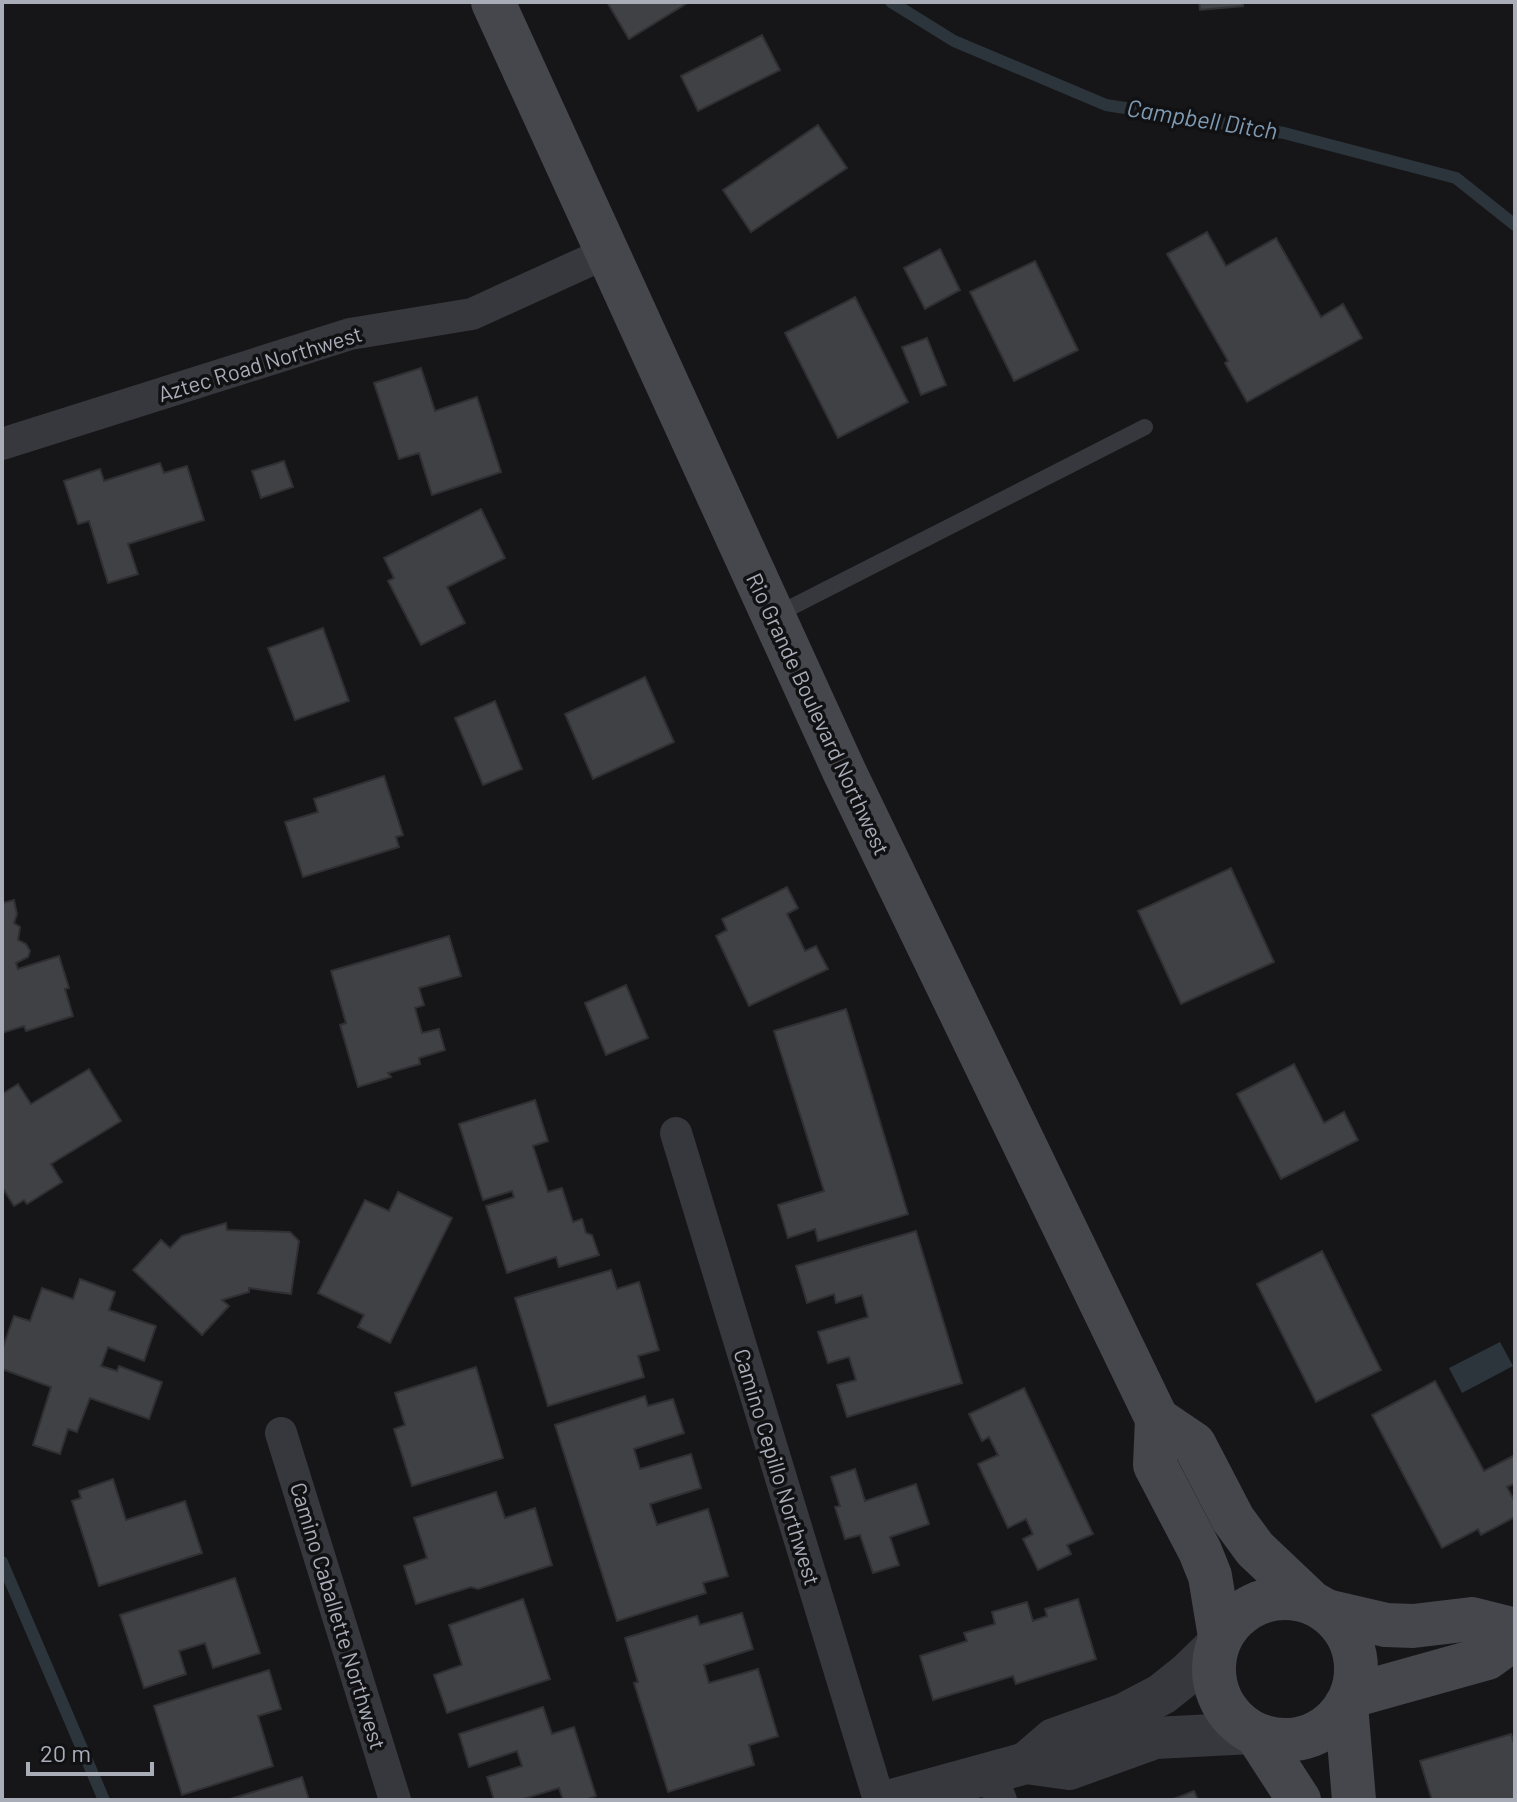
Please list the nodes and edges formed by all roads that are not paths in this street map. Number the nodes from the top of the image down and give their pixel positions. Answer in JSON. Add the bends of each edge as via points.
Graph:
{"nodes":[{"id":1,"x":493,"y":2,"type":"edge"},
{"id":2,"x":606,"y":253,"type":"junction"},
{"id":3,"x":1145,"y":427,"type":"dead end"},
{"id":4,"x":2,"y":444,"type":"edge"},
{"id":5,"x":772,"y":617,"type":"junction"},
{"id":6,"x":676,"y":1133,"type":"dead end"},
{"id":7,"x":1157,"y":1419,"type":"junction"},
{"id":8,"x":281,"y":1433,"type":"dead end"},
{"id":9,"x":1321,"y":1607,"type":"junction"},
{"id":10,"x":1515,"y":1630,"type":"edge"},
{"id":11,"x":1515,"y":1638,"type":"edge"},
{"id":12,"x":1219,"y":1641,"type":"junction"},
{"id":13,"x":1349,"y":1700,"type":"junction"},
{"id":14,"x":1255,"y":1734,"type":"junction"},
{"id":15,"x":1005,"y":1778,"type":"edge"},
{"id":16,"x":395,"y":1800,"type":"edge"},
{"id":17,"x":879,"y":1800,"type":"edge"},
{"id":18,"x":892,"y":1800,"type":"edge"},
{"id":19,"x":1299,"y":1800,"type":"edge"},
{"id":20,"x":1354,"y":1800,"type":"edge"}],
"edges":[{"from":1,"to":2,"type":"main road","name":"Rio Grande Boulevard Northwest"},
{"from":2,"to":4,"type":"street","name":"Aztec Road Northwest","via":[[472,314],[350,334]]},
{"from":2,"to":5,"type":"main road","name":"Rio Grande Boulevard Northwest"},
{"from":3,"to":5,"type":"lane"},
{"from":5,"to":7,"type":"main road","name":"Rio Grande Boulevard Northwest"},
{"from":6,"to":17,"type":"street","name":"Camino Cepillo Northwest"},
{"from":7,"to":9,"type":"main road","via":[[1194,1444],[1255,1549]]},
{"from":7,"to":12,"type":"main road","via":[[1155,1465],[1210,1576]]},
{"from":8,"to":16,"type":"street","name":"Camino Caballette Northwest"},
{"from":9,"to":10,"type":"main road","via":[[1386,1625],[1472,1619]]},
{"from":9,"to":12,"type":"main road","via":[[1291,1597],[1270,1599],[1233,1620]]},
{"from":9,"to":13,"type":"main road","via":[[1352,1642],[1356,1678]]},
{"from":11,"to":13,"type":"main road","via":[[1487,1658]]},
{"from":12,"to":14,"type":"main road","via":[[1213,1664],[1222,1704]]},
{"from":12,"to":15,"type":"street","via":[[1162,1694],[1054,1739]]},
{"from":13,"to":14,"type":"main road","via":[[1334,1721],[1307,1736],[1277,1740]]},
{"from":13,"to":20,"type":"main road"},
{"from":14,"to":15,"type":"street","via":[[1155,1738],[1069,1769]]},
{"from":14,"to":19,"type":"main road"},
{"from":15,"to":18,"type":"street"}]}
